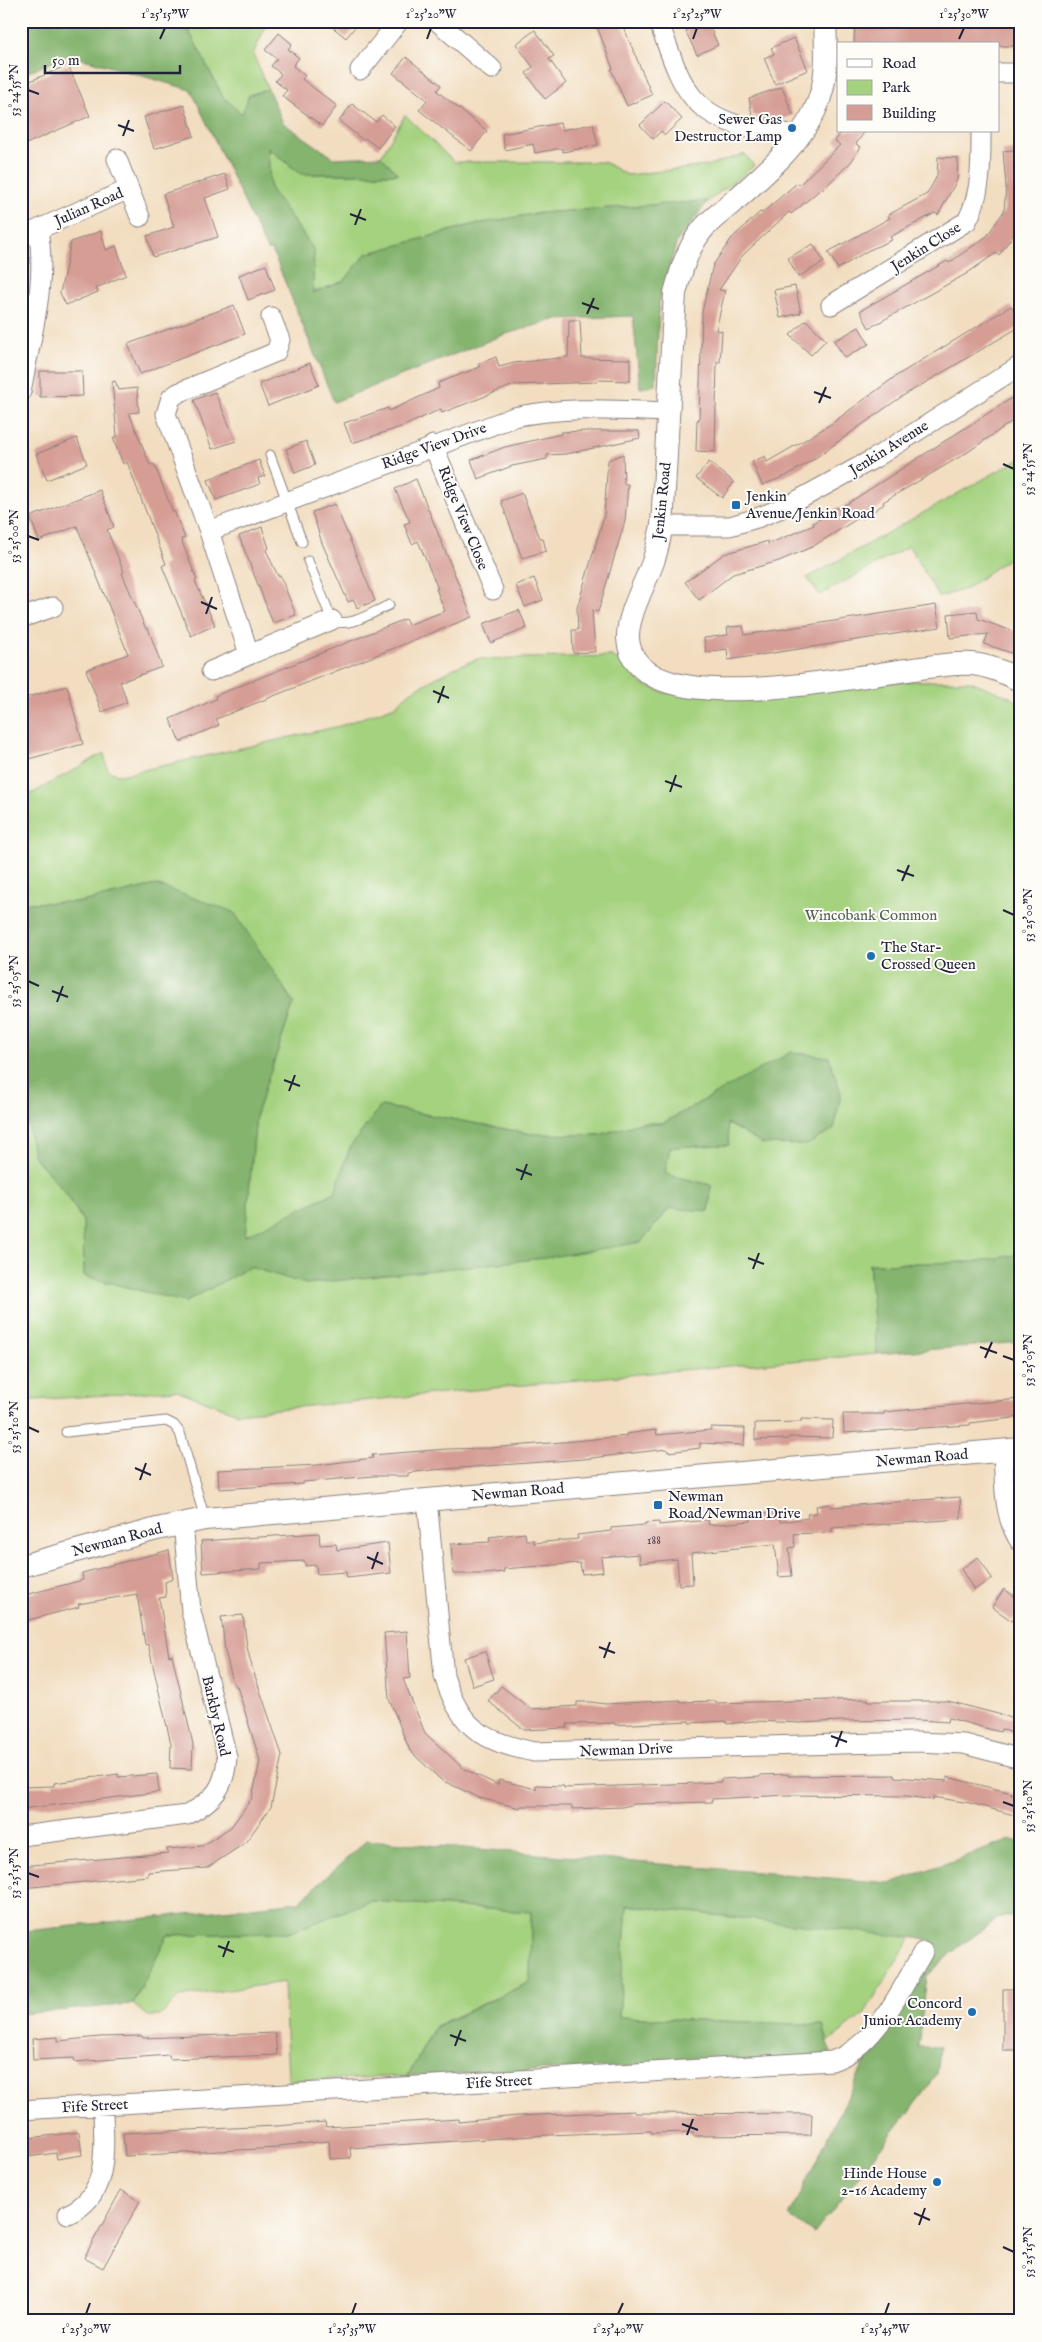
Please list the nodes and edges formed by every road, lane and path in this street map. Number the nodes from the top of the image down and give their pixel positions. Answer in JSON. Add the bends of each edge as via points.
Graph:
{"nodes":[{"id":1,"x":399,"y":21,"type":"edge"},
{"id":2,"x":437,"y":21,"type":"edge"},
{"id":3,"x":658,"y":21,"type":"edge"},
{"id":4,"x":825,"y":21,"type":"edge"},
{"id":5,"x":492,"y":69,"type":"dead end"},
{"id":6,"x":360,"y":70,"type":"dead end"},
{"id":7,"x":1000,"y":73,"type":"edge"},
{"id":8,"x":1021,"y":73,"type":"edge"},
{"id":9,"x":831,"y":77,"type":"edge"},
{"id":10,"x":981,"y":132,"type":"edge"},
{"id":11,"x":799,"y":135,"type":"junction"},
{"id":12,"x":117,"y":159,"type":"dead end"},
{"id":13,"x":129,"y":189,"type":"junction"},
{"id":14,"x":140,"y":216,"type":"dead end"},
{"id":15,"x":29,"y":233,"type":"edge"},
{"id":16,"x":831,"y":306,"type":"dead end"},
{"id":17,"x":271,"y":317,"type":"dead end"},
{"id":18,"x":1021,"y":365,"type":"edge"},
{"id":19,"x":21,"y":392,"type":"edge"},
{"id":20,"x":669,"y":412,"type":"junction"},
{"id":21,"x":433,"y":446,"type":"junction"},
{"id":22,"x":270,"y":455,"type":"dead end"},
{"id":23,"x":287,"y":502,"type":"junction"},
{"id":24,"x":662,"y":526,"type":"junction"},
{"id":25,"x":209,"y":531,"type":"junction"},
{"id":26,"x":302,"y":542,"type":"dead end"},
{"id":27,"x":308,"y":562,"type":"dead end"},
{"id":28,"x":493,"y":590,"type":"dead end"},
{"id":29,"x":389,"y":605,"type":"dead end"},
{"id":30,"x":53,"y":607,"type":"dead end"},
{"id":31,"x":21,"y":618,"type":"edge"},
{"id":32,"x":332,"y":620,"type":"junction"},
{"id":33,"x":249,"y":654,"type":"junction"},
{"id":34,"x":211,"y":671,"type":"dead end"},
{"id":35,"x":1021,"y":681,"type":"edge"},
{"id":36,"x":66,"y":1432,"type":"dead end"},
{"id":37,"x":1012,"y":1450,"type":"edge"},
{"id":38,"x":428,"y":1499,"type":"junction"},
{"id":39,"x":205,"y":1519,"type":"junction"},
{"id":40,"x":183,"y":1523,"type":"junction"},
{"id":41,"x":1021,"y":1543,"type":"edge"},
{"id":42,"x":21,"y":1566,"type":"edge"},
{"id":43,"x":1021,"y":1759,"type":"edge"},
{"id":44,"x":21,"y":1836,"type":"edge"},
{"id":45,"x":923,"y":1952,"type":"dead end"},
{"id":46,"x":103,"y":2105,"type":"junction"},
{"id":47,"x":21,"y":2110,"type":"edge"},
{"id":48,"x":68,"y":2214,"type":"dead end"}],
"edges":[{"from":1,"to":6,"type":"street"},
{"from":2,"to":5,"type":"street"},
{"from":3,"to":11,"type":"street","via":[[682,81],[702,106],[716,116],[743,127]]},
{"from":4,"to":9,"type":"street","name":"Jenkin Road"},
{"from":7,"to":8,"type":"street"},
{"from":9,"to":11,"type":"street","name":"Jenkin Road"},
{"from":10,"to":16,"type":"street","name":"Jenkin Close","via":[[981,167],[976,201],[968,221]]},
{"from":11,"to":20,"type":"street","name":"Jenkin Road","via":[[763,176],[702,230],[690,249],[676,293]]},
{"from":12,"to":13,"type":"street","name":"Julian Road"},
{"from":13,"to":14,"type":"street","name":"Julian Road"},
{"from":13,"to":15,"type":"street","name":"Julian Road"},
{"from":15,"to":19,"type":"street","via":[[42,250],[42,272]]},
{"from":17,"to":25,"type":"street","via":[[280,340],[276,352],[178,393],[168,405],[166,414]]},
{"from":18,"to":24,"type":"street","name":"Jenkin Avenue","via":[[875,458],[788,505],[730,526]]},
{"from":20,"to":21,"type":"street","name":"Ridge View Drive","via":[[578,408],[545,410],[514,417]]},
{"from":20,"to":24,"type":"street","name":"Jenkin Road"},
{"from":21,"to":23,"type":"street","name":"Ridge View Drive"},
{"from":21,"to":28,"type":"street","name":"Ridge View Close"},
{"from":22,"to":23,"type":"lane"},
{"from":23,"to":25,"type":"street","name":"Ridge View Drive"},
{"from":23,"to":26,"type":"lane"},
{"from":24,"to":35,"type":"street","name":"Jenkin Road","via":[[654,561],[631,618],[628,638],[632,656],[641,668],[656,678],[678,685],[750,688],[823,683],[971,664]]},
{"from":25,"to":33,"type":"street"},
{"from":27,"to":32,"type":"lane"},
{"from":29,"to":32,"type":"lane","via":[[346,624]]},
{"from":30,"to":31,"type":"street"},
{"from":32,"to":33,"type":"street"},
{"from":33,"to":34,"type":"street"},
{"from":36,"to":39,"type":"lane","via":[[166,1421],[174,1425],[180,1434]]},
{"from":37,"to":38,"type":"street","name":"Newman Road"},
{"from":37,"to":41,"type":"street","via":[[1007,1516]]},
{"from":38,"to":39,"type":"street","name":"Newman Road"},
{"from":38,"to":43,"type":"street","name":"Newman Drive","via":[[444,1676],[452,1701],[483,1736],[534,1752],[916,1742],[964,1744]]},
{"from":39,"to":40,"type":"street","name":"Newman Road"},
{"from":40,"to":42,"type":"street","name":"Newman Road"},
{"from":40,"to":44,"type":"street","name":"Barkby Road","via":[[191,1611],[228,1757],[226,1774],[218,1791],[206,1805],[188,1815]]},
{"from":45,"to":46,"type":"street","name":"Fife Street","via":[[888,2012],[867,2038],[844,2057],[832,2061]]},
{"from":46,"to":47,"type":"street","name":"Fife Street"},
{"from":46,"to":48,"type":"street","via":[[100,2181],[86,2204]]}]}
